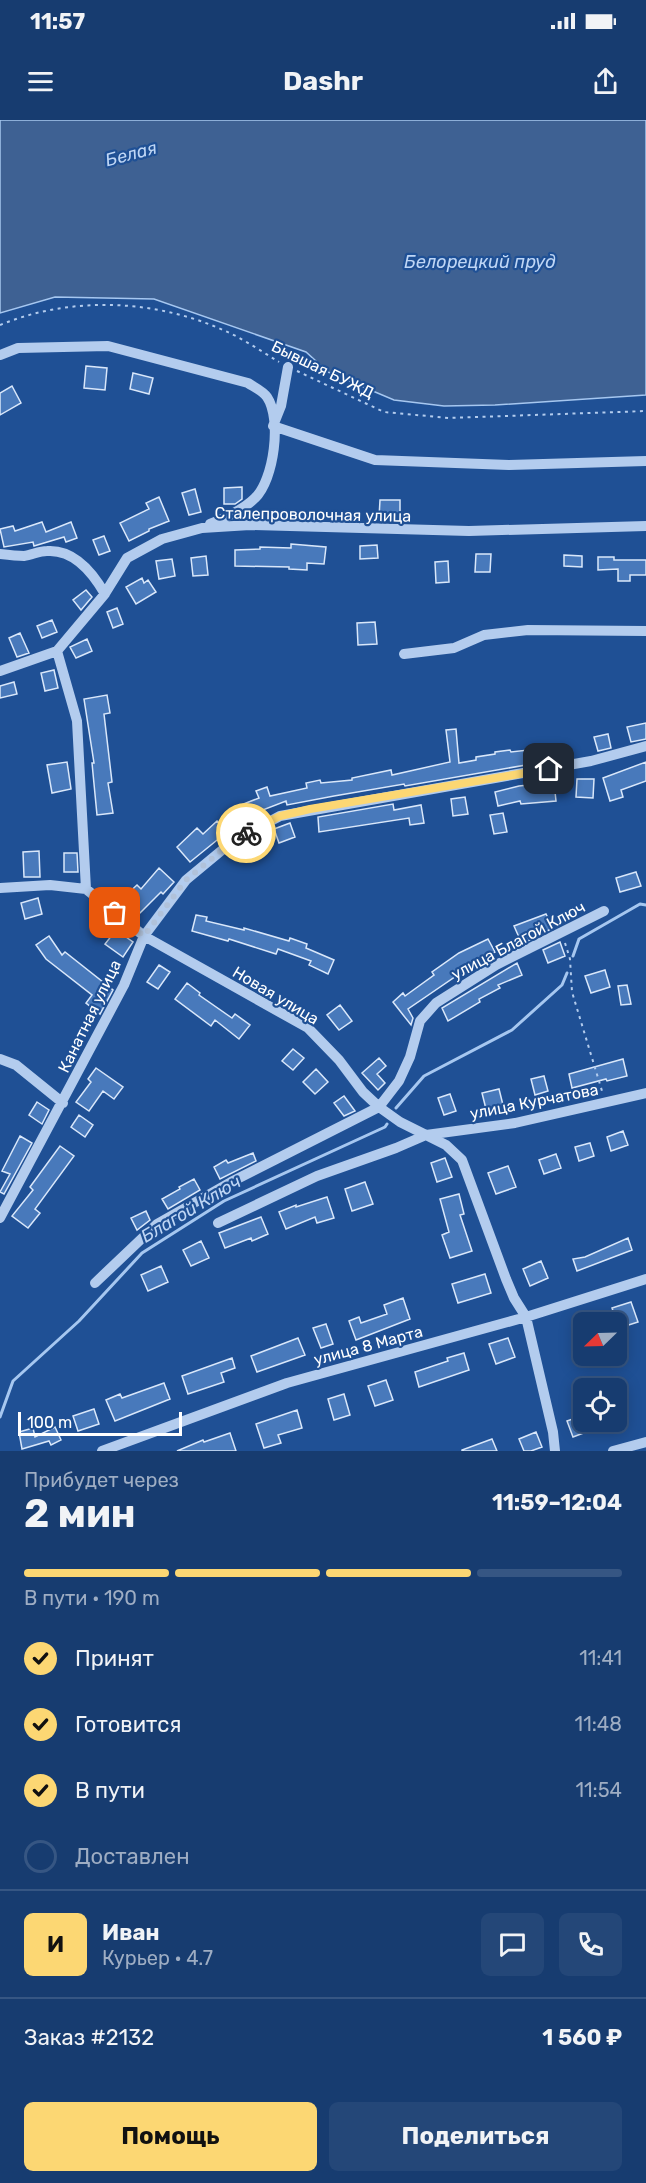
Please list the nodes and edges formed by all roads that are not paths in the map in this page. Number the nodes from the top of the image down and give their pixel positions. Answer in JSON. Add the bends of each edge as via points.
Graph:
{"nodes":[{"id":1,"x":0,"y":355,"type":"edge"},
{"id":2,"x":288,"y":367,"type":"road end"},
{"id":3,"x":273,"y":426,"type":"junction"},
{"id":4,"x":646,"y":461,"type":"edge"},
{"id":5,"x":646,"y":526,"type":"edge"},
{"id":6,"x":202,"y":528,"type":"junction"},
{"id":7,"x":0,"y":554,"type":"edge"},
{"id":8,"x":105,"y":594,"type":"junction"},
{"id":9,"x":646,"y":631,"type":"edge"},
{"id":10,"x":57,"y":651,"type":"junction"},
{"id":11,"x":404,"y":654,"type":"dead end"},
{"id":12,"x":0,"y":671,"type":"edge"},
{"id":13,"x":646,"y":746,"type":"edge"},
{"id":14,"x":0,"y":888,"type":"edge"},
{"id":15,"x":86,"y":889,"type":"junction"},
{"id":16,"x":604,"y":911,"type":"dead end"},
{"id":17,"x":144,"y":936,"type":"junction"},
{"id":18,"x":0,"y":1059,"type":"edge"},
{"id":19,"x":646,"y":1094,"type":"edge"},
{"id":20,"x":63,"y":1103,"type":"junction"},
{"id":21,"x":379,"y":1107,"type":"junction"},
{"id":22,"x":426,"y":1135,"type":"junction"},
{"id":23,"x":0,"y":1218,"type":"edge"},
{"id":24,"x":218,"y":1223,"type":"dead end"},
{"id":25,"x":646,"y":1279,"type":"edge"},
{"id":26,"x":95,"y":1282,"type":"dead end"},
{"id":27,"x":526,"y":1317,"type":"junction"},
{"id":28,"x":646,"y":1442,"type":"edge"},
{"id":29,"x":102,"y":1451,"type":"edge"},
{"id":30,"x":555,"y":1451,"type":"edge"},
{"id":31,"x":614,"y":1451,"type":"edge"}],
"edges":[{"from":1,"to":3,"type":"street","via":[[18,348],[108,346],[219,374],[248,383],[266,396],[274,412]]},
{"from":2,"to":3,"type":"street"},
{"from":3,"to":4,"type":"street","via":[[375,460],[509,465]]},
{"from":3,"to":6,"type":"street","via":[[275,444],[269,473],[256,498]]},
{"from":5,"to":6,"type":"street","name":"Сталепроволочная улица","via":[[469,531],[250,525]]},
{"from":6,"to":8,"type":"street","name":"Сталепроволочная улица","via":[[162,539],[127,558]]},
{"from":7,"to":8,"type":"street","via":[[24,556],[48,550],[61,553],[87,568]]},
{"from":8,"to":10,"type":"street","name":"Сталепроволочная улица"},
{"from":9,"to":11,"type":"street","via":[[528,630],[484,635],[454,648]]},
{"from":10,"to":12,"type":"street"},
{"from":10,"to":15,"type":"street","via":[[77,721]]},
{"from":13,"to":17,"type":"street","name":"Канатная улица","via":[[591,761],[280,816],[233,841],[186,880]]},
{"from":14,"to":15,"type":"street","via":[[50,885]]},
{"from":15,"to":17,"type":"street","name":"Новая улица"},
{"from":16,"to":21,"type":"street","name":"улица Благой Ключ","via":[[496,965],[436,1003],[420,1022],[399,1081]]},
{"from":17,"to":20,"type":"street","name":"Канатная улица","via":[[124,986]]},
{"from":17,"to":21,"type":"street","name":"Новая улица","via":[[308,1028]]},
{"from":18,"to":20,"type":"street","via":[[16,1065]]},
{"from":19,"to":22,"type":"street","name":"улица Курчатова","via":[[515,1123]]},
{"from":20,"to":23,"type":"street","name":"Канатная улица"},
{"from":21,"to":22,"type":"street","name":"Новая улица"},
{"from":21,"to":26,"type":"street","name":"улица Благой Ключ","via":[[157,1224]]},
{"from":22,"to":24,"type":"street","via":[[317,1176]]},
{"from":22,"to":27,"type":"street","name":"Новая улица","via":[[446,1145],[462,1160],[506,1279]]},
{"from":25,"to":27,"type":"street","name":"улица 8 Марта"},
{"from":27,"to":29,"type":"street","name":"улица 8 Марта","via":[[287,1383]]},
{"from":27,"to":30,"type":"street","name":"Новая улица"},
{"from":28,"to":31,"type":"street"}]}
